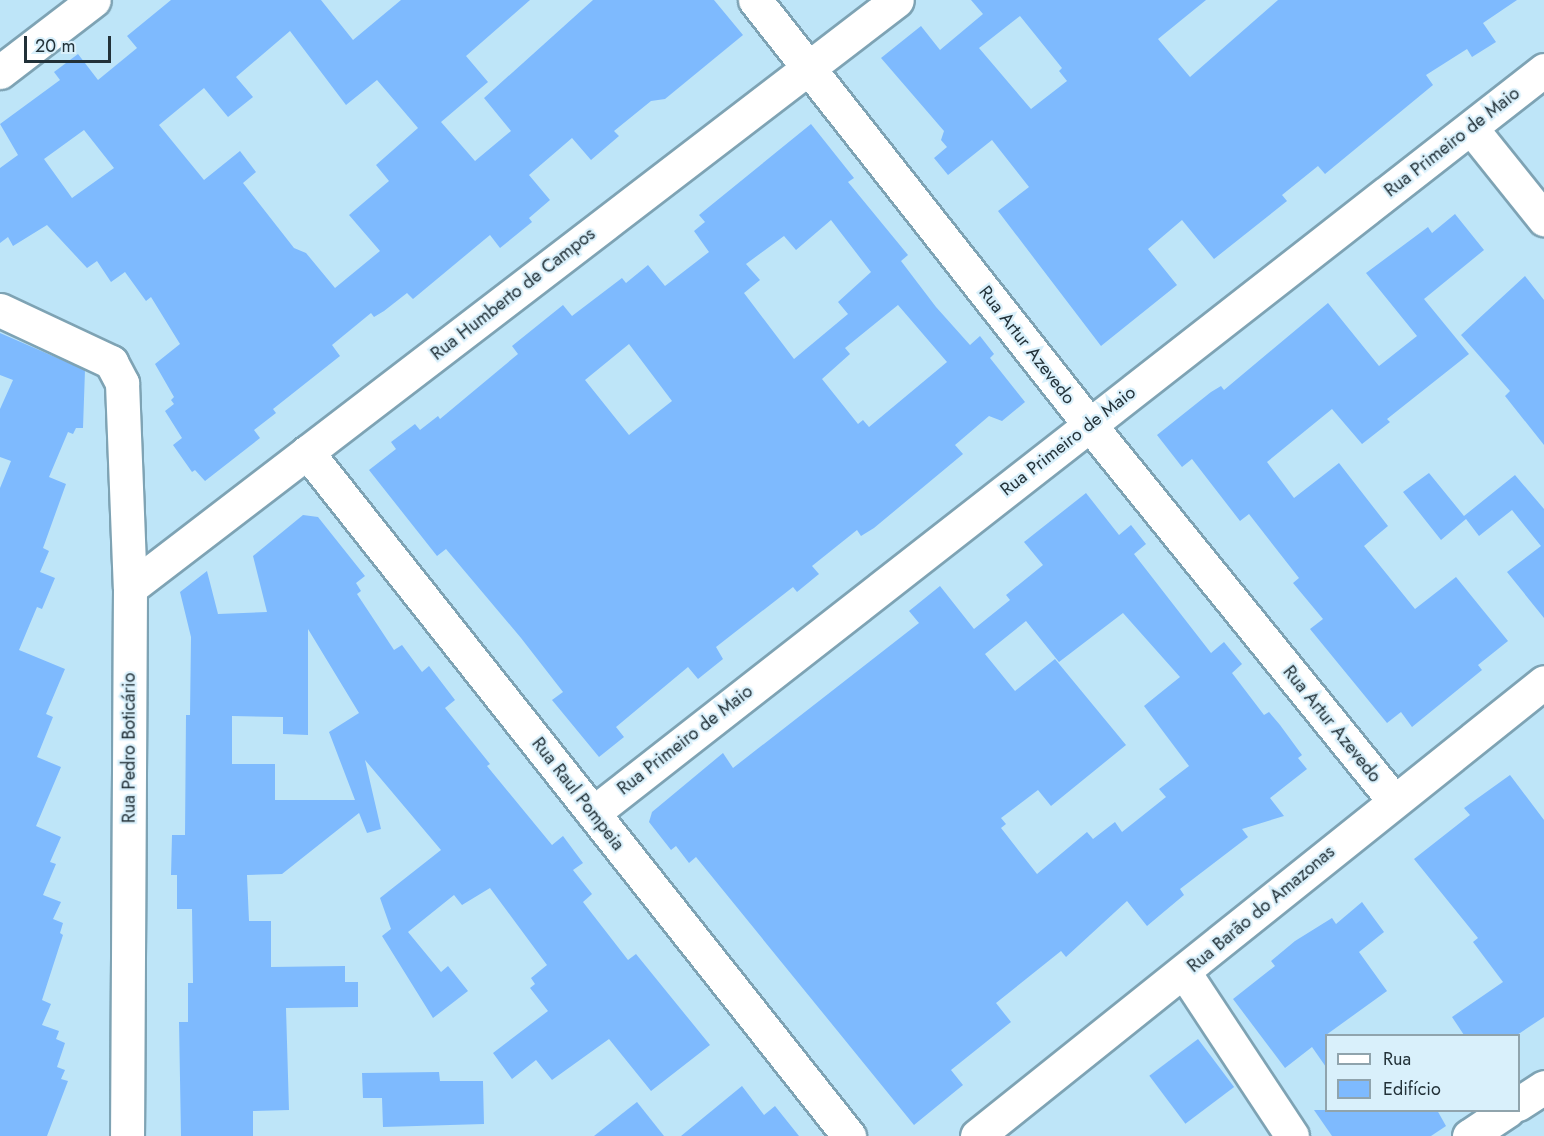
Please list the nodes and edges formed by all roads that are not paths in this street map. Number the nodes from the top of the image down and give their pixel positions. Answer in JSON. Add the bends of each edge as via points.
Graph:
{"nodes":[{"id":1,"x":94,"y":0,"type":"edge"},
{"id":2,"x":755,"y":0,"type":"edge"},
{"id":3,"x":897,"y":0,"type":"edge"},
{"id":4,"x":809,"y":66,"type":"junction"},
{"id":5,"x":1544,"y":70,"type":"edge"},
{"id":6,"x":0,"y":72,"type":"edge"},
{"id":7,"x":1471,"y":128,"type":"junction"},
{"id":8,"x":1544,"y":219,"type":"edge"},
{"id":9,"x":0,"y":310,"type":"edge"},
{"id":10,"x":1089,"y":424,"type":"junction"},
{"id":11,"x":307,"y":452,"type":"junction"},
{"id":12,"x":130,"y":588,"type":"junction"},
{"id":13,"x":1544,"y":682,"type":"edge"},
{"id":14,"x":1393,"y":800,"type":"junction"},
{"id":15,"x":593,"y":813,"type":"junction"},
{"id":16,"x":1184,"y":972,"type":"junction"},
{"id":17,"x":1544,"y":1087,"type":"edge"},
{"id":18,"x":1520,"y":1103,"type":"edge"},
{"id":19,"x":1505,"y":1112,"type":"edge"},
{"id":20,"x":127,"y":1136,"type":"edge"},
{"id":21,"x":849,"y":1136,"type":"edge"},
{"id":22,"x":977,"y":1136,"type":"edge"},
{"id":23,"x":1292,"y":1136,"type":"edge"},
{"id":24,"x":1469,"y":1136,"type":"edge"}],
"edges":[{"from":1,"to":6,"type":"street"},
{"from":2,"to":4,"type":"street","name":"Rua Artur Azevedo"},
{"from":3,"to":4,"type":"street","name":"Rua Humberto de Campos"},
{"from":4,"to":10,"type":"street","name":"Rua Artur Azevedo"},
{"from":4,"to":11,"type":"street","name":"Rua Humberto de Campos"},
{"from":5,"to":7,"type":"street","name":"Rua Primeiro de Maio"},
{"from":7,"to":8,"type":"street"},
{"from":7,"to":10,"type":"street","name":"Rua Primeiro de Maio"},
{"from":9,"to":12,"type":"street","name":"Rua Pedro Boticário","via":[[111,362],[122,383]]},
{"from":10,"to":14,"type":"street","name":"Rua Artur Azevedo"},
{"from":10,"to":15,"type":"street","name":"Rua Primeiro de Maio"},
{"from":11,"to":12,"type":"street","name":"Rua Humberto de Campos"},
{"from":11,"to":15,"type":"street","name":"Rua Raul Pompeia"},
{"from":12,"to":20,"type":"street","name":"Rua Pedro Boticário"},
{"from":13,"to":14,"type":"street","name":"Rua Barão do Amazonas"},
{"from":14,"to":16,"type":"street","name":"Rua Barão do Amazonas"},
{"from":15,"to":21,"type":"street","name":"Rua Raul Pompeia"},
{"from":16,"to":22,"type":"street","name":"Rua Barão do Amazonas"},
{"from":16,"to":23,"type":"street"},
{"from":17,"to":18,"type":"street"},
{"from":19,"to":24,"type":"street"}]}
